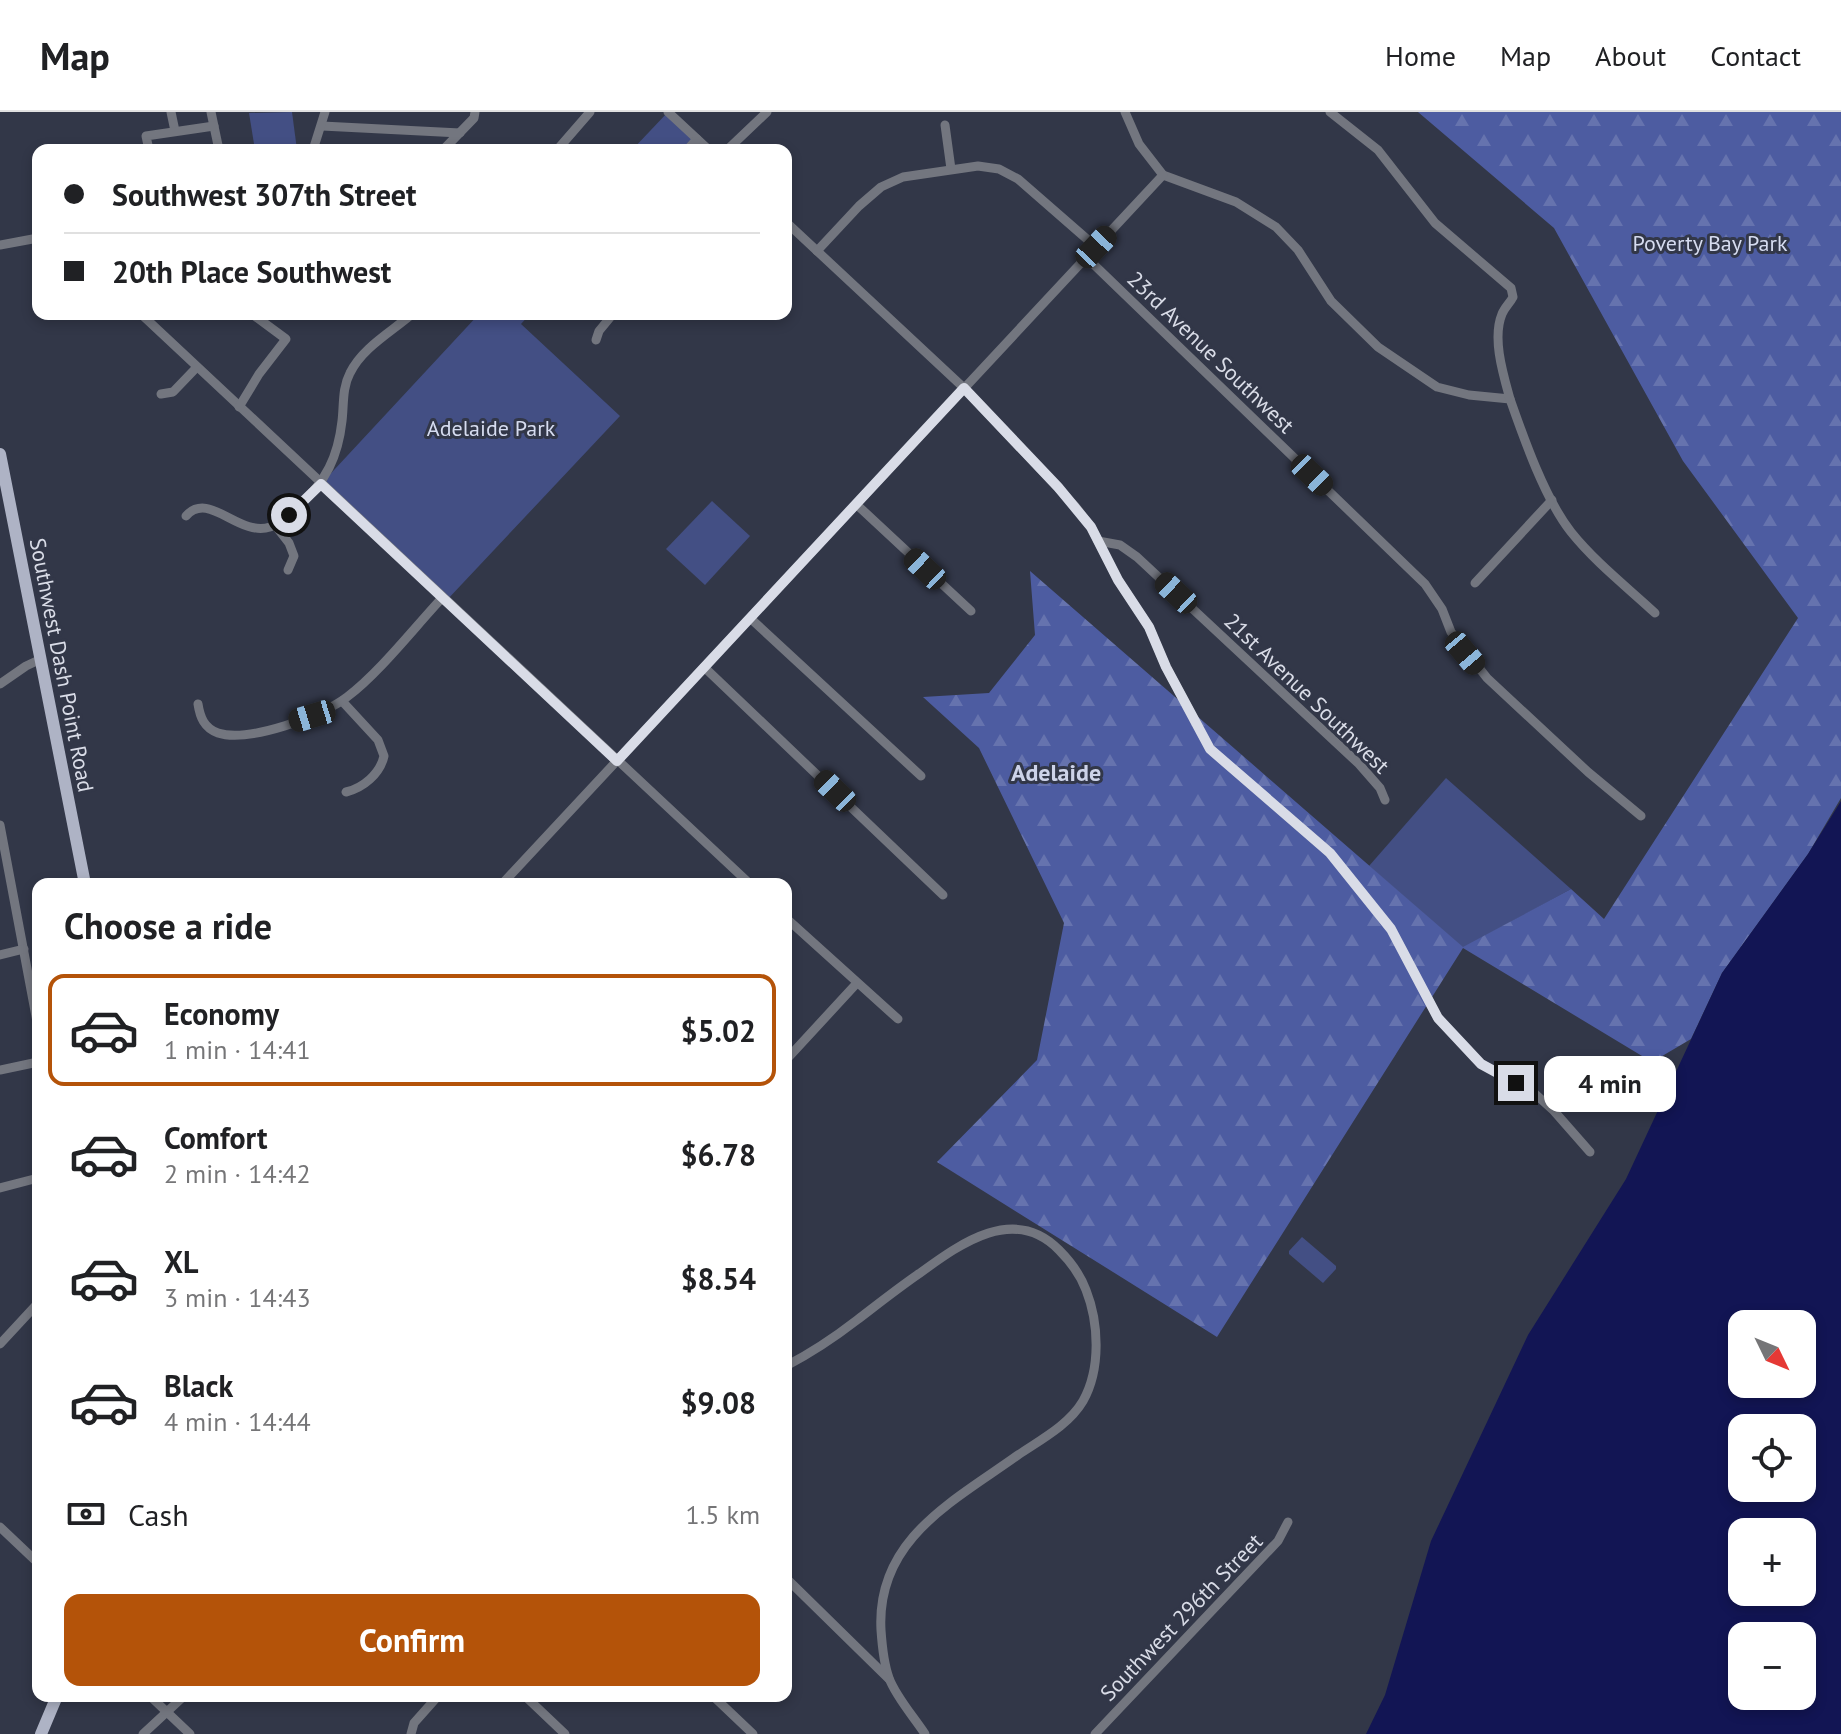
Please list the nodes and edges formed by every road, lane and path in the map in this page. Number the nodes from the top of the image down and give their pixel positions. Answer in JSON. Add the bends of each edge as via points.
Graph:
{"nodes":[{"id":1,"x":171,"y":112,"type":"edge"},
{"id":2,"x":211,"y":112,"type":"edge"},
{"id":3,"x":325,"y":112,"type":"edge"},
{"id":4,"x":590,"y":112,"type":"edge"},
{"id":5,"x":668,"y":112,"type":"edge"},
{"id":6,"x":767,"y":112,"type":"edge"},
{"id":7,"x":1125,"y":112,"type":"edge"},
{"id":8,"x":1330,"y":112,"type":"edge"},
{"id":9,"x":474,"y":115,"type":"edge"},
{"id":10,"x":945,"y":125,"type":"dead end"},
{"id":11,"x":214,"y":126,"type":"junction"},
{"id":12,"x":322,"y":126,"type":"junction"},
{"id":13,"x":175,"y":131,"type":"junction"},
{"id":14,"x":460,"y":133,"type":"junction"},
{"id":15,"x":697,"y":139,"type":"junction"},
{"id":16,"x":148,"y":144,"type":"edge"},
{"id":17,"x":218,"y":144,"type":"edge"},
{"id":18,"x":315,"y":144,"type":"edge"},
{"id":19,"x":449,"y":144,"type":"edge"},
{"id":20,"x":562,"y":144,"type":"edge"},
{"id":21,"x":692,"y":144,"type":"edge"},
{"id":22,"x":702,"y":144,"type":"edge"},
{"id":23,"x":733,"y":144,"type":"edge"},
{"id":24,"x":951,"y":169,"type":"junction"},
{"id":25,"x":1163,"y":175,"type":"junction"},
{"id":26,"x":792,"y":228,"type":"edge"},
{"id":27,"x":32,"y":239,"type":"edge"},
{"id":28,"x":0,"y":245,"type":"edge"},
{"id":29,"x":1096,"y":247,"type":"junction"},
{"id":30,"x":817,"y":251,"type":"junction"},
{"id":31,"x":1086,"y":257,"type":"junction"},
{"id":32,"x":151,"y":320,"type":"edge"},
{"id":33,"x":260,"y":320,"type":"edge"},
{"id":34,"x":405,"y":320,"type":"edge"},
{"id":35,"x":608,"y":320,"type":"edge"},
{"id":36,"x":596,"y":340,"type":"dead end"},
{"id":37,"x":197,"y":367,"type":"junction"},
{"id":38,"x":964,"y":388,"type":"junction"},
{"id":39,"x":161,"y":394,"type":"dead end"},
{"id":40,"x":1510,"y":399,"type":"junction"},
{"id":41,"x":239,"y":407,"type":"junction"},
{"id":42,"x":0,"y":454,"type":"edge"},
{"id":43,"x":321,"y":484,"type":"junction"},
{"id":44,"x":1552,"y":500,"type":"junction"},
{"id":45,"x":856,"y":504,"type":"junction"},
{"id":46,"x":186,"y":516,"type":"dead end"},
{"id":47,"x":275,"y":525,"type":"junction"},
{"id":48,"x":1098,"y":541,"type":"junction"},
{"id":49,"x":288,"y":570,"type":"dead end"},
{"id":50,"x":1475,"y":583,"type":"dead end"},
{"id":51,"x":442,"y":598,"type":"junction"},
{"id":52,"x":971,"y":611,"type":"dead end"},
{"id":53,"x":1655,"y":613,"type":"dead end"},
{"id":54,"x":750,"y":618,"type":"junction"},
{"id":55,"x":41,"y":659,"type":"junction"},
{"id":56,"x":704,"y":667,"type":"junction"},
{"id":57,"x":0,"y":684,"type":"edge"},
{"id":58,"x":342,"y":701,"type":"junction"},
{"id":59,"x":198,"y":704,"type":"dead end"},
{"id":60,"x":617,"y":761,"type":"junction"},
{"id":61,"x":921,"y":776,"type":"dead end"},
{"id":62,"x":346,"y":792,"type":"dead end"},
{"id":63,"x":1385,"y":800,"type":"dead end"},
{"id":64,"x":1641,"y":816,"type":"dead end"},
{"id":65,"x":0,"y":825,"type":"edge"},
{"id":66,"x":84,"y":878,"type":"edge"},
{"id":67,"x":508,"y":878,"type":"edge"},
{"id":68,"x":744,"y":878,"type":"edge"},
{"id":69,"x":943,"y":895,"type":"dead end"},
{"id":70,"x":792,"y":923,"type":"edge"},
{"id":71,"x":24,"y":949,"type":"junction"},
{"id":72,"x":0,"y":955,"type":"edge"},
{"id":73,"x":857,"y":983,"type":"junction"},
{"id":74,"x":32,"y":994,"type":"edge"},
{"id":75,"x":898,"y":1019,"type":"dead end"},
{"id":76,"x":792,"y":1053,"type":"edge"},
{"id":77,"x":32,"y":1063,"type":"edge"},
{"id":78,"x":0,"y":1070,"type":"edge"},
{"id":79,"x":1590,"y":1152,"type":"dead end"},
{"id":80,"x":32,"y":1180,"type":"edge"},
{"id":81,"x":0,"y":1188,"type":"edge"},
{"id":82,"x":32,"y":1309,"type":"edge"},
{"id":83,"x":0,"y":1344,"type":"edge"},
{"id":84,"x":792,"y":1362,"type":"edge"},
{"id":85,"x":1288,"y":1522,"type":"dead end"},
{"id":86,"x":0,"y":1527,"type":"edge"},
{"id":87,"x":32,"y":1557,"type":"edge"},
{"id":88,"x":792,"y":1584,"type":"edge"},
{"id":89,"x":889,"y":1679,"type":"junction"},
{"id":90,"x":54,"y":1702,"type":"edge"},
{"id":91,"x":156,"y":1702,"type":"edge"},
{"id":92,"x":178,"y":1702,"type":"edge"},
{"id":93,"x":433,"y":1702,"type":"edge"},
{"id":94,"x":531,"y":1702,"type":"edge"},
{"id":95,"x":719,"y":1702,"type":"edge"},
{"id":96,"x":168,"y":1713,"type":"junction"},
{"id":97,"x":41,"y":1734,"type":"edge"},
{"id":98,"x":143,"y":1734,"type":"edge"},
{"id":99,"x":190,"y":1734,"type":"edge"},
{"id":100,"x":411,"y":1734,"type":"edge"},
{"id":101,"x":565,"y":1734,"type":"edge"},
{"id":102,"x":753,"y":1734,"type":"edge"},
{"id":103,"x":925,"y":1734,"type":"edge"},
{"id":104,"x":1095,"y":1734,"type":"edge"}],
"edges":[{"from":1,"to":13,"type":"street"},
{"from":2,"to":11,"type":"street"},
{"from":3,"to":12,"type":"street"},
{"from":4,"to":20,"type":"street"},
{"from":5,"to":15,"type":"street"},
{"from":6,"to":23,"type":"street"},
{"from":7,"to":25,"type":"street","via":[[1139,144]]},
{"from":8,"to":40,"type":"street","via":[[1378,150],[1435,223],[1513,291],[1499,331]]},
{"from":9,"to":14,"type":"street"},
{"from":10,"to":24,"type":"street"},
{"from":11,"to":13,"type":"street"},
{"from":11,"to":17,"type":"street"},
{"from":12,"to":14,"type":"street"},
{"from":12,"to":18,"type":"street"},
{"from":13,"to":16,"type":"street","via":[[146,136]]},
{"from":14,"to":19,"type":"street"},
{"from":15,"to":21,"type":"street"},
{"from":15,"to":22,"type":"street"},
{"from":24,"to":29,"type":"street","via":[[978,166],[1010,174]]},
{"from":24,"to":30,"type":"street","via":[[903,177],[881,187]]},
{"from":25,"to":29,"type":"street"},
{"from":25,"to":40,"type":"street","via":[[1236,202],[1276,227],[1340,311],[1418,376],[1450,391]]},
{"from":26,"to":30,"type":"street"},
{"from":27,"to":28,"type":"street"},
{"from":29,"to":31,"type":"street"},
{"from":30,"to":38,"type":"street"},
{"from":31,"to":38,"type":"street"},
{"from":31,"to":64,"type":"street","name":"23rd Avenue Southwest","via":[[1425,584],[1451,632],[1487,678]]},
{"from":32,"to":37,"type":"street"},
{"from":33,"to":41,"type":"street","via":[[286,339]]},
{"from":34,"to":43,"type":"street","via":[[351,369],[335,456]]},
{"from":35,"to":36,"type":"street"},
{"from":37,"to":39,"type":"street","via":[[173,392]]},
{"from":37,"to":41,"type":"street"},
{"from":38,"to":45,"type":"street"},
{"from":38,"to":48,"type":"street","via":[[1075,506]]},
{"from":40,"to":44,"type":"street"},
{"from":41,"to":43,"type":"street"},
{"from":42,"to":55,"type":"main road","name":"Southwest Dash Point Road"},
{"from":43,"to":47,"type":"street"},
{"from":43,"to":51,"type":"street"},
{"from":44,"to":50,"type":"street"},
{"from":44,"to":53,"type":"street","via":[[1577,539]]},
{"from":45,"to":52,"type":"street"},
{"from":45,"to":54,"type":"street"},
{"from":46,"to":47,"type":"street","via":[[206,507],[244,527]]},
{"from":47,"to":49,"type":"street","via":[[294,556]]},
{"from":48,"to":63,"type":"street","name":"21st Avenue Southwest","via":[[1123,547],[1153,571],[1359,764]]},
{"from":48,"to":79,"type":"street","via":[[1149,627],[1210,749],[1330,853],[1391,929],[1438,1018],[1481,1064],[1532,1091]]},
{"from":51,"to":58,"type":"street"},
{"from":51,"to":60,"type":"street"},
{"from":54,"to":56,"type":"street"},
{"from":54,"to":61,"type":"street"},
{"from":55,"to":57,"type":"street"},
{"from":55,"to":66,"type":"main road","name":"Southwest Dash Point Road"},
{"from":56,"to":60,"type":"street"},
{"from":56,"to":69,"type":"street"},
{"from":58,"to":59,"type":"street","via":[[312,716],[235,734],[210,729],[199,716]]},
{"from":58,"to":62,"type":"street","via":[[383,749],[384,760],[359,788]]},
{"from":60,"to":67,"type":"street"},
{"from":60,"to":68,"type":"street"},
{"from":65,"to":71,"type":"street"},
{"from":70,"to":73,"type":"street"},
{"from":71,"to":72,"type":"street"},
{"from":71,"to":74,"type":"street"},
{"from":73,"to":75,"type":"street"},
{"from":73,"to":76,"type":"street"},
{"from":77,"to":78,"type":"street"},
{"from":80,"to":81,"type":"street"},
{"from":82,"to":83,"type":"street"},
{"from":84,"to":89,"type":"street","via":[[961,1243],[986,1233],[1016,1230],[1040,1235],[1080,1276],[1089,1298],[1096,1339],[1093,1374],[1081,1404],[1064,1422],[924,1523],[897,1557],[880,1618]]},
{"from":85,"to":104,"type":"street","name":"Southwest 296th Street","via":[[1278,1541]]},
{"from":86,"to":87,"type":"street"},
{"from":88,"to":89,"type":"street"},
{"from":89,"to":103,"type":"street"},
{"from":90,"to":97,"type":"main road"},
{"from":91,"to":96,"type":"street"},
{"from":92,"to":96,"type":"street"},
{"from":93,"to":100,"type":"street"},
{"from":94,"to":101,"type":"street"},
{"from":95,"to":102,"type":"street"},
{"from":96,"to":98,"type":"street"},
{"from":96,"to":99,"type":"street"}]}
